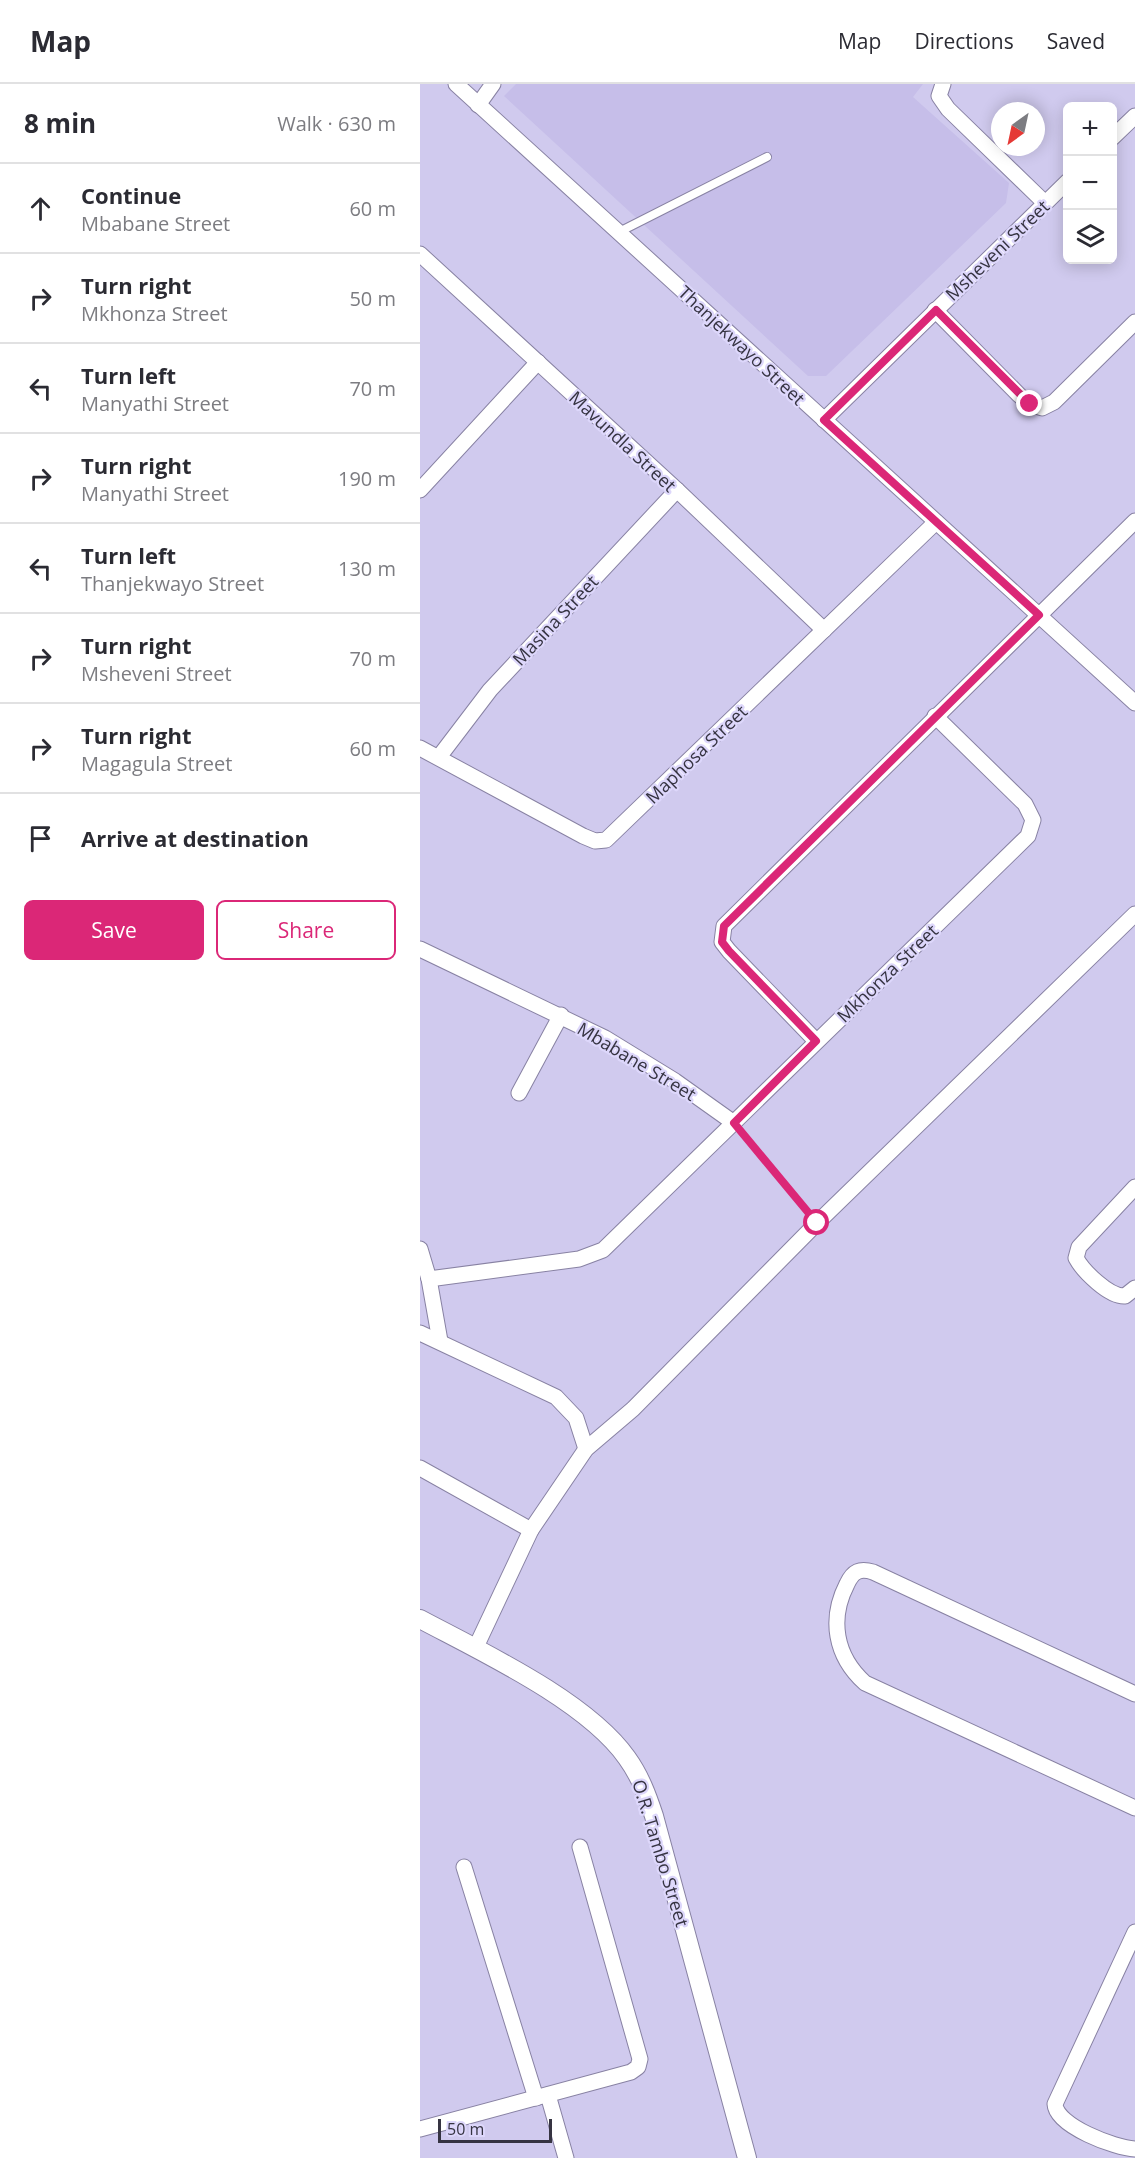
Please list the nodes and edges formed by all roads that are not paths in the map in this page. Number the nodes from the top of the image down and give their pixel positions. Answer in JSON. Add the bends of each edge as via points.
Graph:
{"nodes":[{"id":1,"x":456,"y":84,"type":"edge"},
{"id":2,"x":493,"y":84,"type":"edge"},
{"id":3,"x":943,"y":84,"type":"edge"},
{"id":4,"x":478,"y":105,"type":"junction"},
{"id":5,"x":1135,"y":116,"type":"edge"},
{"id":6,"x":1117,"y":134,"type":"edge"},
{"id":7,"x":767,"y":157,"type":"dead end"},
{"id":8,"x":1063,"y":186,"type":"edge"},
{"id":9,"x":1045,"y":203,"type":"junction"},
{"id":10,"x":619,"y":232,"type":"junction"},
{"id":11,"x":420,"y":254,"type":"edge"},
{"id":12,"x":936,"y":310,"type":"junction"},
{"id":13,"x":1135,"y":322,"type":"edge"},
{"id":14,"x":538,"y":362,"type":"junction"},
{"id":15,"x":824,"y":420,"type":"junction"},
{"id":16,"x":420,"y":490,"type":"edge"},
{"id":17,"x":677,"y":490,"type":"junction"},
{"id":18,"x":1135,"y":521,"type":"edge"},
{"id":19,"x":936,"y":522,"type":"junction"},
{"id":20,"x":1039,"y":615,"type":"junction"},
{"id":21,"x":824,"y":630,"type":"junction"},
{"id":22,"x":1135,"y":704,"type":"edge"},
{"id":23,"x":935,"y":716,"type":"junction"},
{"id":24,"x":420,"y":748,"type":"edge"},
{"id":25,"x":439,"y":757,"type":"junction"},
{"id":26,"x":1135,"y":914,"type":"edge"},
{"id":27,"x":420,"y":949,"type":"edge"},
{"id":28,"x":561,"y":1015,"type":"junction"},
{"id":29,"x":816,"y":1041,"type":"junction"},
{"id":30,"x":519,"y":1093,"type":"dead end"},
{"id":31,"x":734,"y":1123,"type":"junction"},
{"id":32,"x":1135,"y":1187,"type":"edge"},
{"id":33,"x":420,"y":1249,"type":"edge"},
{"id":34,"x":429,"y":1279,"type":"junction"},
{"id":35,"x":1135,"y":1288,"type":"edge"},
{"id":36,"x":420,"y":1333,"type":"edge"},
{"id":37,"x":440,"y":1341,"type":"junction"},
{"id":38,"x":586,"y":1449,"type":"junction"},
{"id":39,"x":420,"y":1468,"type":"edge"},
{"id":40,"x":531,"y":1530,"type":"junction"},
{"id":41,"x":420,"y":1619,"type":"edge"},
{"id":42,"x":475,"y":1648,"type":"junction"},
{"id":43,"x":1135,"y":1694,"type":"edge"},
{"id":44,"x":1135,"y":1808,"type":"edge"},
{"id":45,"x":580,"y":1847,"type":"dead end"},
{"id":46,"x":464,"y":1867,"type":"dead end"},
{"id":47,"x":1135,"y":1932,"type":"edge"},
{"id":48,"x":542,"y":2096,"type":"junction"},
{"id":49,"x":421,"y":2125,"type":"edge"},
{"id":50,"x":1135,"y":2150,"type":"edge"},
{"id":51,"x":566,"y":2158,"type":"edge"},
{"id":52,"x":747,"y":2158,"type":"edge"}],
"edges":[{"from":1,"to":4,"type":"street","name":"Thanjekwayo Street"},
{"from":2,"to":4,"type":"street"},
{"from":3,"to":9,"type":"street","via":[[939,96],[948,109]]},
{"from":4,"to":10,"type":"street","name":"Thanjekwayo Street"},
{"from":5,"to":6,"type":"street"},
{"from":7,"to":10,"type":"lane"},
{"from":8,"to":9,"type":"street","name":"Msheveni Street"},
{"from":9,"to":12,"type":"street","name":"Msheveni Street"},
{"from":10,"to":15,"type":"street","name":"Thanjekwayo Street"},
{"from":11,"to":14,"type":"street","name":"Mavundla Street"},
{"from":12,"to":13,"type":"street","via":[[1019,395],[1042,408],[1054,402]]},
{"from":12,"to":15,"type":"street","name":"Msheveni Street"},
{"from":14,"to":16,"type":"street"},
{"from":14,"to":17,"type":"street","name":"Mavundla Street"},
{"from":15,"to":19,"type":"street","name":"Thanjekwayo Street"},
{"from":17,"to":21,"type":"street","name":"Mavundla Street"},
{"from":17,"to":25,"type":"street","name":"Masina Street","via":[[490,690]]},
{"from":18,"to":20,"type":"street"},
{"from":19,"to":20,"type":"street","name":"Thanjekwayo Street"},
{"from":19,"to":21,"type":"street","name":"Maphosa Street"},
{"from":20,"to":22,"type":"street","name":"Thanjekwayo Street"},
{"from":20,"to":23,"type":"street"},
{"from":21,"to":25,"type":"street","name":"Maphosa Street","via":[[606,840],[583,836]]},
{"from":23,"to":29,"type":"street","via":[[724,926],[722,942],[729,951]]},
{"from":23,"to":29,"type":"street","name":"Mkhonza Street","via":[[1021,799],[1030,811],[1033,826],[1013,853]]},
{"from":24,"to":25,"type":"street","name":"Maphosa Street"},
{"from":26,"to":38,"type":"street","via":[[817,1223],[633,1409]]},
{"from":27,"to":28,"type":"street","name":"Mbabane Street"},
{"from":28,"to":30,"type":"street"},
{"from":28,"to":31,"type":"street","name":"Mbabane Street","via":[[643,1060]]},
{"from":29,"to":31,"type":"street","name":"Mkhonza Street"},
{"from":31,"to":34,"type":"street","name":"Mkhonza Street","via":[[598,1253],[579,1259]]},
{"from":32,"to":35,"type":"street","via":[[1079,1247],[1076,1258],[1116,1295],[1125,1296]]},
{"from":33,"to":34,"type":"street"},
{"from":34,"to":37,"type":"street"},
{"from":36,"to":37,"type":"street"},
{"from":37,"to":38,"type":"street","via":[[556,1397],[576,1418]]},
{"from":38,"to":40,"type":"street"},
{"from":39,"to":40,"type":"street"},
{"from":40,"to":42,"type":"street"},
{"from":41,"to":42,"type":"street","name":"O.R. Tambo Street"},
{"from":42,"to":52,"type":"street","name":"O.R. Tambo Street","via":[[573,1706],[614,1741],[637,1773],[654,1816]]},
{"from":43,"to":44,"type":"street","via":[[873,1572],[855,1572],[836,1606],[844,1656],[865,1683]]},
{"from":45,"to":48,"type":"street","via":[[639,2059],[638,2067]]},
{"from":46,"to":48,"type":"street"},
{"from":47,"to":50,"type":"street","via":[[1055,2104],[1065,2122],[1114,2145]]},
{"from":48,"to":49,"type":"street"},
{"from":48,"to":51,"type":"street"}]}
